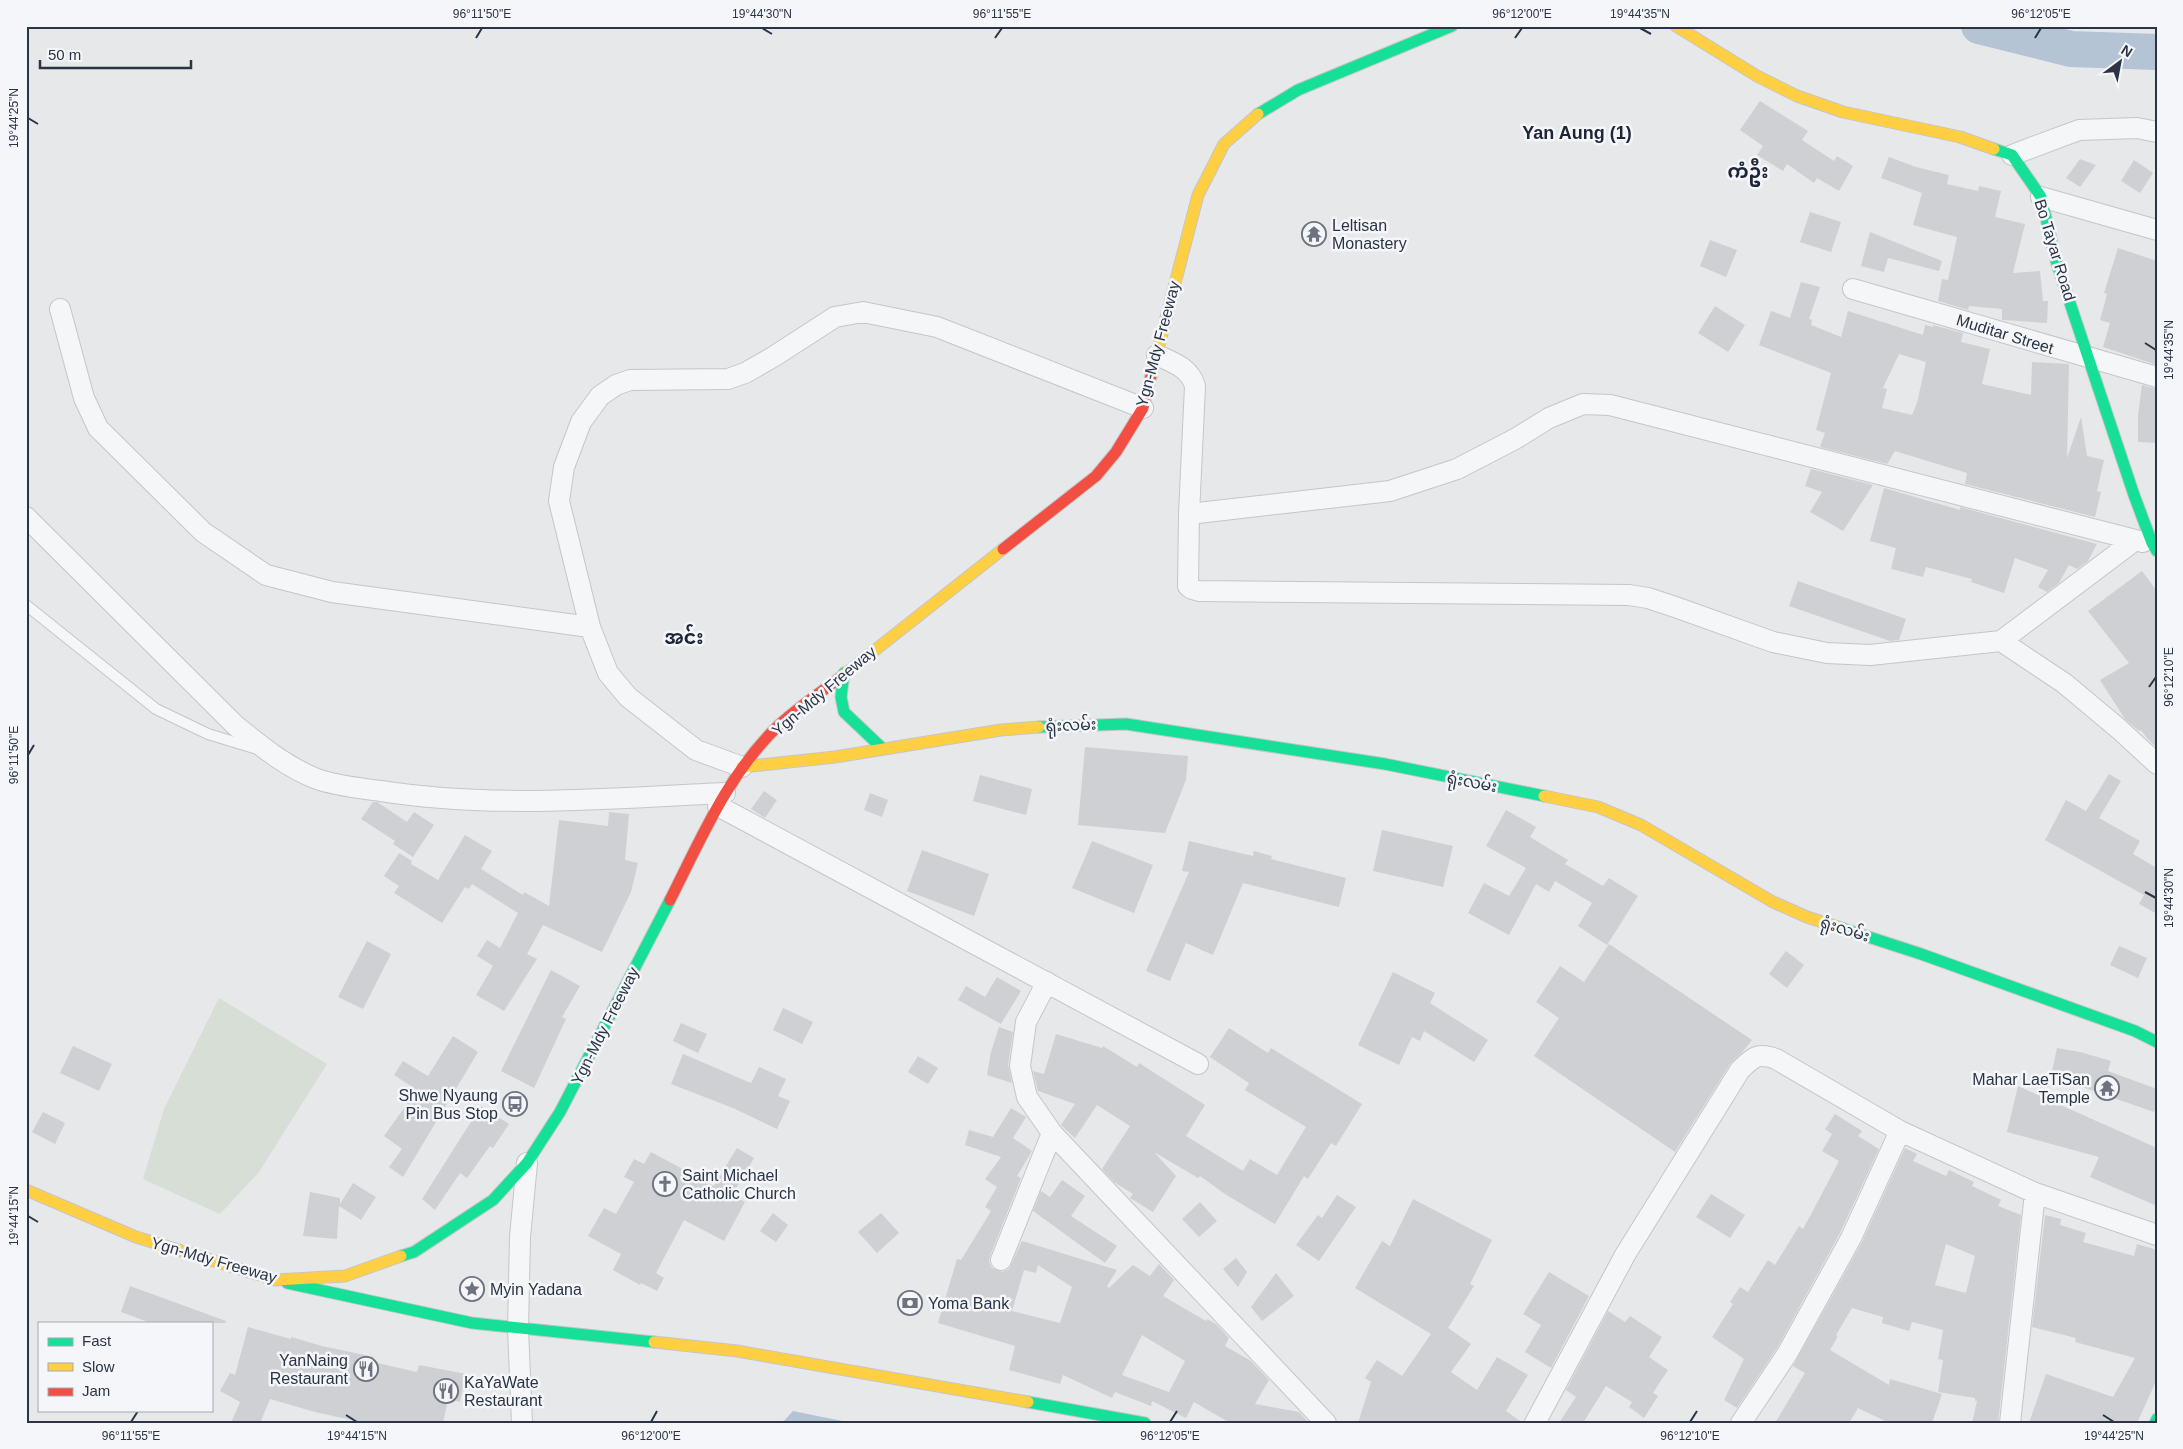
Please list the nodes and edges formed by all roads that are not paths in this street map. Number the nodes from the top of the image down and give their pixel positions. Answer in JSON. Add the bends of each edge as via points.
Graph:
{"nodes":[{"id":1,"x":1452,"y":26,"type":"edge"},
{"id":2,"x":1676,"y":26,"type":"edge"},
{"id":3,"x":2157,"y":132,"type":"edge"},
{"id":4,"x":2012,"y":155,"type":"junction"},
{"id":5,"x":2041,"y":197,"type":"junction"},
{"id":6,"x":2157,"y":230,"type":"edge"},
{"id":7,"x":1853,"y":289,"type":"dead end"},
{"id":8,"x":60,"y":310,"type":"dead end"},
{"id":9,"x":1157,"y":356,"type":"junction"},
{"id":10,"x":2090,"y":359,"type":"junction"},
{"id":11,"x":2157,"y":377,"type":"edge"},
{"id":12,"x":1143,"y":408,"type":"junction"},
{"id":13,"x":1189,"y":514,"type":"junction"},
{"id":14,"x":26,"y":517,"type":"edge"},
{"id":15,"x":2148,"y":545,"type":"edge"},
{"id":16,"x":26,"y":605,"type":"edge"},
{"id":17,"x":590,"y":627,"type":"junction"},
{"id":18,"x":2001,"y":641,"type":"junction"},
{"id":19,"x":844,"y":673,"type":"junction"},
{"id":20,"x":883,"y":749,"type":"junction"},
{"id":21,"x":267,"y":752,"type":"junction"},
{"id":22,"x":2157,"y":764,"type":"edge"},
{"id":23,"x":742,"y":767,"type":"junction"},
{"id":24,"x":721,"y":799,"type":"junction"},
{"id":25,"x":1047,"y":982,"type":"junction"},
{"id":26,"x":2157,"y":1042,"type":"edge"},
{"id":27,"x":1198,"y":1064,"type":"dead end"},
{"id":28,"x":1900,"y":1131,"type":"junction"},
{"id":29,"x":1052,"y":1133,"type":"junction"},
{"id":30,"x":527,"y":1163,"type":"junction"},
{"id":31,"x":26,"y":1190,"type":"edge"},
{"id":32,"x":2035,"y":1193,"type":"junction"},
{"id":33,"x":2157,"y":1235,"type":"edge"},
{"id":34,"x":1001,"y":1260,"type":"dead end"},
{"id":35,"x":276,"y":1280,"type":"junction"},
{"id":36,"x":518,"y":1329,"type":"junction"},
{"id":37,"x":2157,"y":1419,"type":"edge"},
{"id":38,"x":522,"y":1423,"type":"edge"},
{"id":39,"x":1145,"y":1423,"type":"edge"},
{"id":40,"x":1326,"y":1423,"type":"edge"},
{"id":41,"x":1535,"y":1423,"type":"edge"},
{"id":42,"x":1741,"y":1423,"type":"edge"},
{"id":43,"x":2010,"y":1423,"type":"edge"},
{"id":44,"x":2155,"y":1423,"type":"edge"}],
"edges":[{"from":1,"to":9,"type":"main road","name":"Ygn-Mdy Freeway","via":[[1298,90],[1262,110],[1224,144],[1198,194]]},
{"from":2,"to":4,"type":"main road","via":[[1757,76],[1797,96],[1843,112],[1960,137]]},
{"from":3,"to":4,"type":"street","via":[[2137,128],[2079,130]]},
{"from":4,"to":5,"type":"main road","name":"Bo Tayar Road"},
{"from":5,"to":6,"type":"street"},
{"from":5,"to":10,"type":"main road","name":"Bo Tayar Road","via":[[2057,264]]},
{"from":7,"to":10,"type":"street","name":"Muditar Street"},
{"from":8,"to":17,"type":"street","via":[[84,398],[98,428],[203,532],[266,575],[332,592]]},
{"from":9,"to":12,"type":"main road","name":"Ygn-Mdy Freeway"},
{"from":9,"to":13,"type":"street","via":[[1185,369],[1195,386]]},
{"from":10,"to":11,"type":"street","name":"Muditar Street"},
{"from":10,"to":15,"type":"main road","name":"Bo Tayar Road"},
{"from":12,"to":17,"type":"street","via":[[937,327],[863,312],[835,318],[745,373],[728,379],[630,380],[616,385],[600,396],[581,422],[564,467],[559,501]]},
{"from":12,"to":19,"type":"main road","name":"Ygn-Mdy Freeway","via":[[1116,452],[1096,476]]},
{"from":13,"to":15,"type":"street","via":[[1390,491],[1457,469],[1549,418],[1583,404],[1592,404],[1610,405]]},
{"from":13,"to":18,"type":"street","via":[[1188,586],[1198,591],[1629,595],[1670,605],[1773,642],[1827,653],[1870,655]]},
{"from":14,"to":21,"type":"street","via":[[235,725]]},
{"from":15,"to":18,"type":"street"},
{"from":16,"to":21,"type":"lane","via":[[156,710],[208,734]]},
{"from":17,"to":23,"type":"street","via":[[608,673],[628,697],[696,750]]},
{"from":18,"to":22,"type":"street","via":[[2064,683]]},
{"from":19,"to":20,"type":"main road","via":[[841,697],[844,712]]},
{"from":19,"to":23,"type":"main road","name":"Ygn-Mdy Freeway","via":[[778,726]]},
{"from":20,"to":23,"type":"main road","name":"ရုံးလမ်း"},
{"from":20,"to":26,"type":"main road","name":"ရုံးလမ်း","via":[[1001,730],[1126,724],[1386,764],[1560,798],[1598,807],[1641,825],[1733,880],[1807,917],[1940,960],[2135,1031]]},
{"from":21,"to":24,"type":"street","via":[[319,780],[416,797],[499,802]]},
{"from":23,"to":24,"type":"main road","name":"Ygn-Mdy Freeway"},
{"from":24,"to":25,"type":"street"},
{"from":24,"to":30,"type":"main road","name":"Ygn-Mdy Freeway","via":[[621,998],[560,1112]]},
{"from":25,"to":27,"type":"street"},
{"from":25,"to":29,"type":"street","via":[[1026,1022],[1020,1066],[1027,1097]]},
{"from":28,"to":32,"type":"street"},
{"from":28,"to":41,"type":"street","via":[[1776,1059],[1766,1055],[1753,1057],[1740,1070],[1625,1255]]},
{"from":28,"to":42,"type":"street","via":[[1846,1246],[1787,1354]]},
{"from":29,"to":34,"type":"street"},
{"from":29,"to":40,"type":"street"},
{"from":30,"to":35,"type":"main road","name":"Ygn-Mdy Freeway","via":[[493,1200],[414,1252],[345,1276]]},
{"from":30,"to":36,"type":"street","via":[[520,1237]]},
{"from":31,"to":35,"type":"main road","name":"Ygn-Mdy Freeway","via":[[136,1237]]},
{"from":32,"to":33,"type":"street"},
{"from":32,"to":43,"type":"street"},
{"from":35,"to":36,"type":"main road","via":[[472,1323]]},
{"from":36,"to":38,"type":"street"},
{"from":36,"to":39,"type":"main road","via":[[737,1351]]},
{"from":37,"to":44,"type":"main road"}]}
